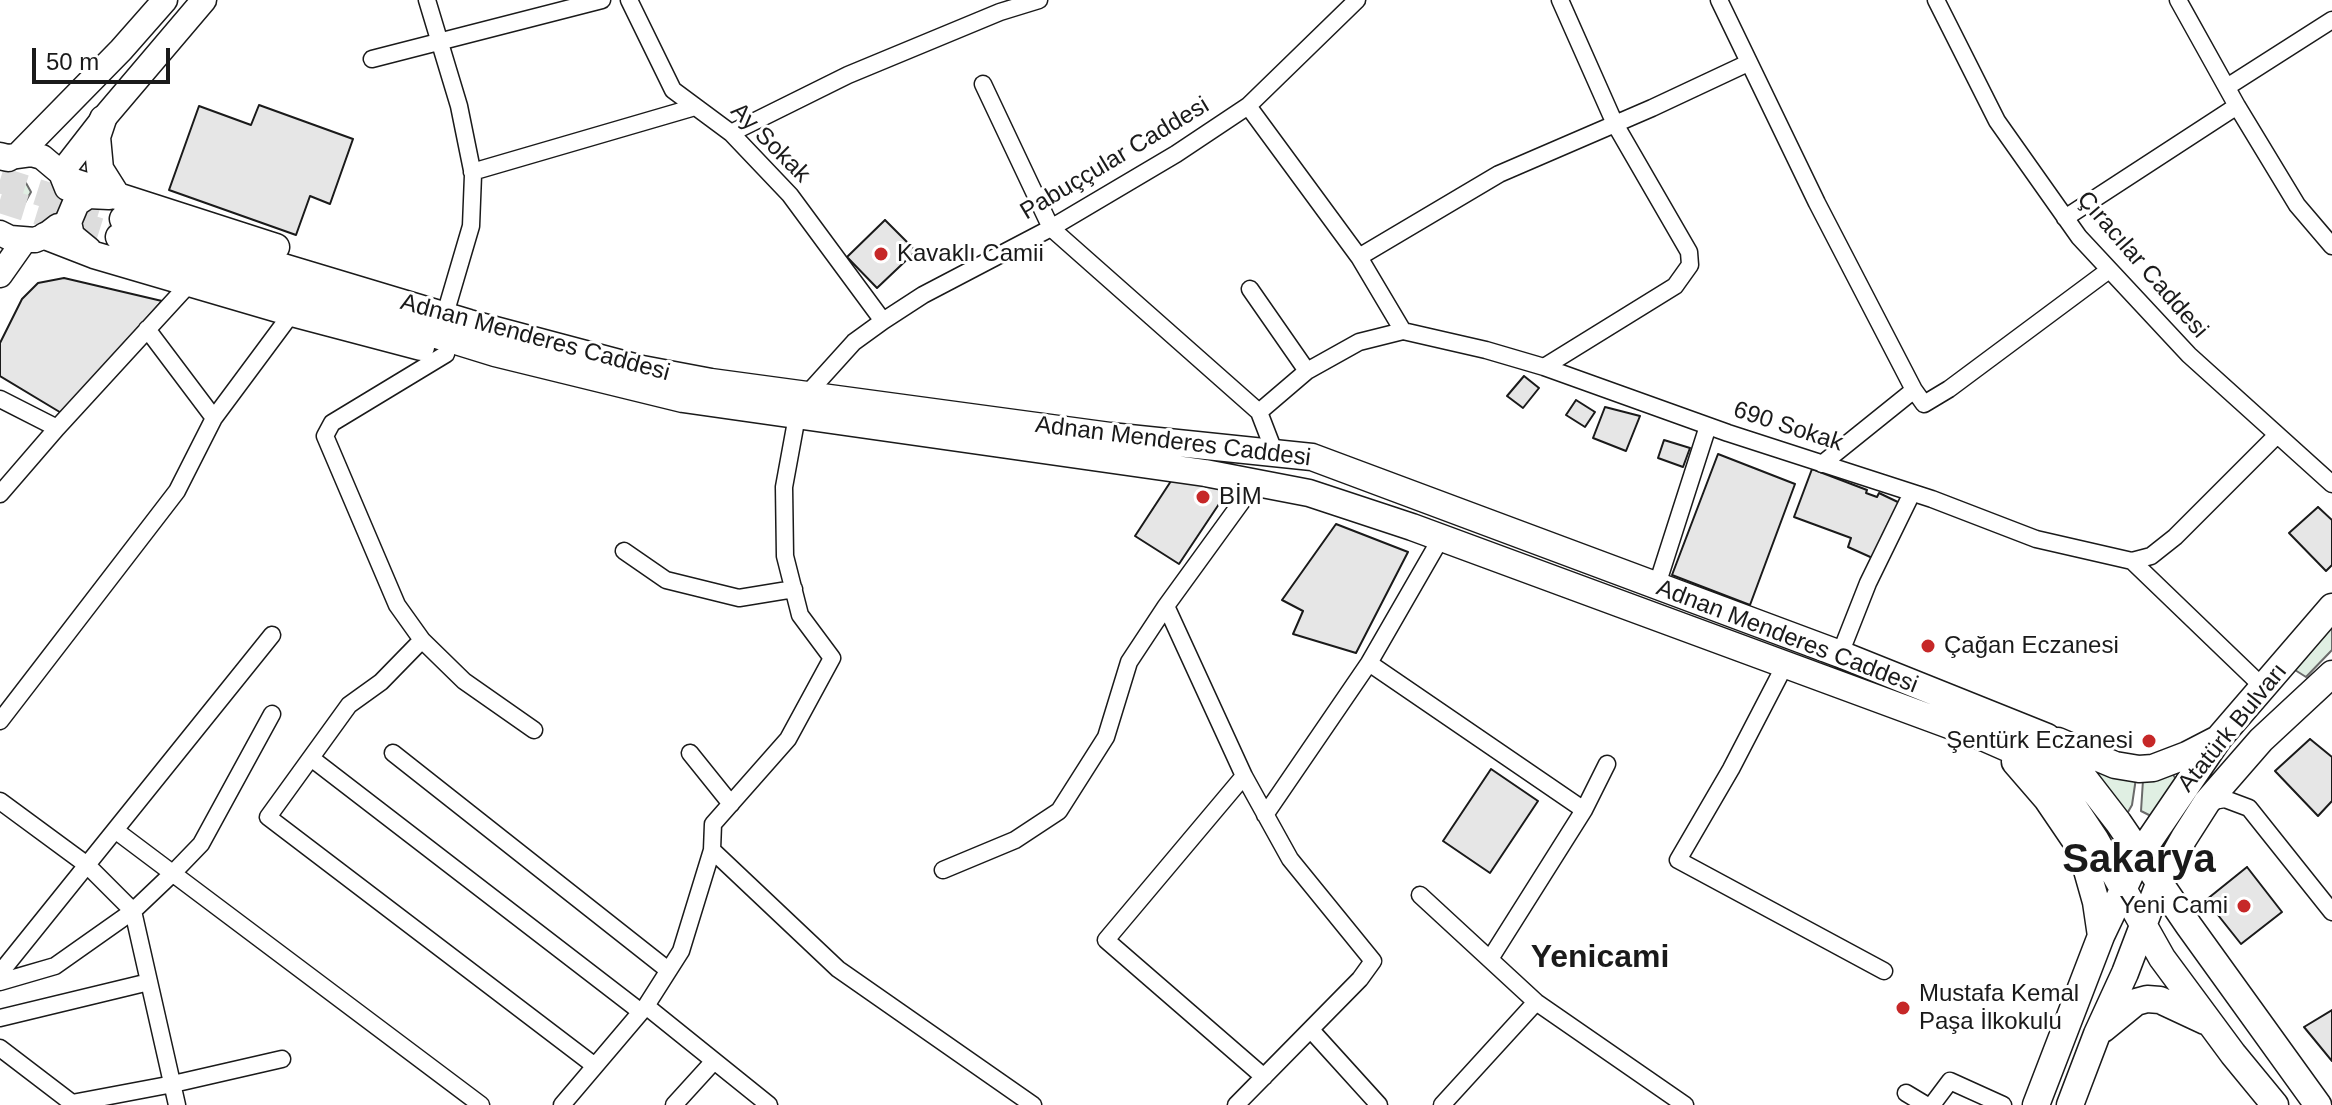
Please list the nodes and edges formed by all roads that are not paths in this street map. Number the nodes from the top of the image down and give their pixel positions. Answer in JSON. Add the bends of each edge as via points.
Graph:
{"nodes":[{"id":1,"x":165,"y":0,"type":"edge"},
{"id":2,"x":204,"y":0,"type":"edge"},
{"id":3,"x":427,"y":0,"type":"edge"},
{"id":4,"x":602,"y":0,"type":"edge"},
{"id":5,"x":629,"y":0,"type":"edge"},
{"id":6,"x":1039,"y":0,"type":"edge"},
{"id":7,"x":1357,"y":0,"type":"edge"},
{"id":8,"x":1560,"y":0,"type":"edge"},
{"id":9,"x":1719,"y":0,"type":"edge"},
{"id":10,"x":1936,"y":0,"type":"edge"},
{"id":11,"x":2178,"y":0,"type":"edge"},
{"id":12,"x":996,"y":6,"type":"edge"},
{"id":13,"x":2332,"y":20,"type":"edge"},
{"id":14,"x":439,"y":42,"type":"junction"},
{"id":15,"x":372,"y":59,"type":"dead end"},
{"id":16,"x":1748,"y":63,"type":"junction"},
{"id":17,"x":983,"y":84,"type":"dead end"},
{"id":18,"x":2227,"y":87,"type":"junction"},
{"id":19,"x":1248,"y":106,"type":"junction"},
{"id":20,"x":2237,"y":106,"type":"junction"},
{"id":21,"x":695,"y":107,"type":"junction"},
{"id":22,"x":103,"y":119,"type":"junction"},
{"id":23,"x":1615,"y":124,"type":"junction"},
{"id":24,"x":731,"y":133,"type":"junction"},
{"id":25,"x":6,"y":158,"type":"edge"},
{"id":26,"x":472,"y":172,"type":"junction"},
{"id":27,"x":63,"y":176,"type":"junction"},
{"id":28,"x":120,"y":217,"type":"junction"},
{"id":29,"x":2065,"y":218,"type":"junction"},
{"id":30,"x":1051,"y":228,"type":"junction"},
{"id":31,"x":0,"y":233,"type":"edge"},
{"id":32,"x":35,"y":239,"type":"junction"},
{"id":33,"x":2332,"y":246,"type":"edge"},
{"id":34,"x":94,"y":255,"type":"junction"},
{"id":35,"x":1359,"y":257,"type":"junction"},
{"id":36,"x":2109,"y":270,"type":"junction"},
{"id":37,"x":0,"y":275,"type":"edge"},
{"id":38,"x":190,"y":283,"type":"junction"},
{"id":39,"x":1250,"y":289,"type":"dead end"},
{"id":40,"x":292,"y":313,"type":"junction"},
{"id":41,"x":458,"y":317,"type":"junction"},
{"id":42,"x":883,"y":321,"type":"junction"},
{"id":43,"x":147,"y":329,"type":"junction"},
{"id":44,"x":1403,"y":331,"type":"junction"},
{"id":45,"x":495,"y":353,"type":"junction"},
{"id":46,"x":446,"y":354,"type":"junction"},
{"id":47,"x":1544,"y":367,"type":"junction"},
{"id":48,"x":1307,"y":371,"type":"junction"},
{"id":49,"x":1914,"y":390,"type":"junction"},
{"id":50,"x":0,"y":399,"type":"edge"},
{"id":51,"x":802,"y":405,"type":"junction"},
{"id":52,"x":1259,"y":412,"type":"junction"},
{"id":53,"x":214,"y":418,"type":"junction"},
{"id":54,"x":1708,"y":426,"type":"junction"},
{"id":55,"x":57,"y":428,"type":"junction"},
{"id":56,"x":2277,"y":435,"type":"junction"},
{"id":57,"x":1274,"y":451,"type":"junction"},
{"id":58,"x":1822,"y":464,"type":"junction"},
{"id":59,"x":1256,"y":482,"type":"junction"},
{"id":60,"x":2332,"y":484,"type":"edge"},
{"id":61,"x":1912,"y":493,"type":"junction"},
{"id":62,"x":0,"y":494,"type":"edge"},
{"id":63,"x":1441,"y":538,"type":"junction"},
{"id":64,"x":624,"y":551,"type":"dead end"},
{"id":65,"x":2132,"y":561,"type":"junction"},
{"id":66,"x":1656,"y":588,"type":"junction"},
{"id":67,"x":794,"y":589,"type":"junction"},
{"id":68,"x":1166,"y":606,"type":"junction"},
{"id":69,"x":2332,"y":607,"type":"edge"},
{"id":70,"x":272,"y":635,"type":"dead end"},
{"id":71,"x":422,"y":640,"type":"junction"},
{"id":72,"x":1840,"y":654,"type":"junction"},
{"id":73,"x":1369,"y":663,"type":"junction"},
{"id":74,"x":1786,"y":663,"type":"junction"},
{"id":75,"x":2332,"y":674,"type":"edge"},
{"id":76,"x":2264,"y":688,"type":"junction"},
{"id":77,"x":272,"y":714,"type":"dead end"},
{"id":78,"x":0,"y":721,"type":"edge"},
{"id":79,"x":534,"y":730,"type":"dead end"},
{"id":80,"x":2047,"y":737,"type":"junction"},
{"id":81,"x":2219,"y":738,"type":"junction"},
{"id":82,"x":1987,"y":739,"type":"junction"},
{"id":83,"x":393,"y":753,"type":"dead end"},
{"id":84,"x":690,"y":753,"type":"dead end"},
{"id":85,"x":311,"y":758,"type":"junction"},
{"id":86,"x":1607,"y":764,"type":"dead end"},
{"id":87,"x":1244,"y":776,"type":"junction"},
{"id":88,"x":0,"y":801,"type":"edge"},
{"id":89,"x":2207,"y":802,"type":"junction"},
{"id":90,"x":731,"y":804,"type":"junction"},
{"id":91,"x":1584,"y":810,"type":"junction"},
{"id":92,"x":1265,"y":815,"type":"junction"},
{"id":93,"x":115,"y":830,"type":"junction"},
{"id":94,"x":712,"y":850,"type":"junction"},
{"id":95,"x":2176,"y":853,"type":"junction"},
{"id":96,"x":2140,"y":854,"type":"junction"},
{"id":97,"x":87,"y":865,"type":"junction"},
{"id":98,"x":943,"y":870,"type":"dead end"},
{"id":99,"x":173,"y":873,"type":"junction"},
{"id":100,"x":2160,"y":881,"type":"junction"},
{"id":101,"x":2123,"y":888,"type":"junction"},
{"id":102,"x":1420,"y":895,"type":"dead end"},
{"id":103,"x":2329,"y":903,"type":"edge"},
{"id":104,"x":133,"y":911,"type":"junction"},
{"id":105,"x":2181,"y":915,"type":"junction"},
{"id":106,"x":2143,"y":925,"type":"junction"},
{"id":107,"x":2101,"y":936,"type":"junction"},
{"id":108,"x":1490,"y":959,"type":"junction"},
{"id":109,"x":668,"y":970,"type":"junction"},
{"id":110,"x":1884,"y":971,"type":"dead end"},
{"id":111,"x":0,"y":973,"type":"edge"},
{"id":112,"x":0,"y":982,"type":"edge"},
{"id":113,"x":149,"y":982,"type":"junction"},
{"id":114,"x":1536,"y":1002,"type":"junction"},
{"id":115,"x":643,"y":1009,"type":"junction"},
{"id":116,"x":0,"y":1018,"type":"edge"},
{"id":117,"x":2209,"y":1023,"type":"junction"},
{"id":118,"x":1311,"y":1030,"type":"junction"},
{"id":119,"x":2097,"y":1034,"type":"junction"},
{"id":120,"x":3,"y":1056,"type":"edge"},
{"id":121,"x":282,"y":1059,"type":"dead end"},
{"id":122,"x":714,"y":1061,"type":"junction"},
{"id":123,"x":595,"y":1066,"type":"junction"},
{"id":124,"x":1264,"y":1077,"type":"junction"},
{"id":125,"x":173,"y":1084,"type":"junction"},
{"id":126,"x":1906,"y":1093,"type":"dead end"},
{"id":127,"x":72,"y":1104,"type":"edge"},
{"id":128,"x":177,"y":1105,"type":"edge"},
{"id":129,"x":481,"y":1105,"type":"edge"},
{"id":130,"x":562,"y":1105,"type":"edge"},
{"id":131,"x":674,"y":1105,"type":"edge"},
{"id":132,"x":769,"y":1105,"type":"edge"},
{"id":133,"x":1033,"y":1105,"type":"edge"},
{"id":134,"x":1236,"y":1105,"type":"edge"},
{"id":135,"x":1379,"y":1105,"type":"edge"},
{"id":136,"x":1442,"y":1105,"type":"edge"},
{"id":137,"x":1685,"y":1105,"type":"edge"},
{"id":138,"x":1929,"y":1105,"type":"edge"},
{"id":139,"x":2003,"y":1105,"type":"edge"},
{"id":140,"x":2036,"y":1105,"type":"edge"},
{"id":141,"x":2070,"y":1105,"type":"edge"},
{"id":142,"x":2275,"y":1105,"type":"edge"},
{"id":143,"x":2318,"y":1105,"type":"edge"}],
"edges":[{"from":1,"to":25,"type":"main road","via":[[121,50]]},
{"from":2,"to":22,"type":"main road"},
{"from":3,"to":14,"type":"street"},
{"from":4,"to":14,"type":"street"},
{"from":5,"to":21,"type":"street","name":"Ay Sokak","via":[[673,90]]},
{"from":6,"to":12,"type":"street"},
{"from":7,"to":19,"type":"street","name":"Pabuççular Caddesi"},
{"from":8,"to":23,"type":"street"},
{"from":9,"to":16,"type":"street"},
{"from":10,"to":29,"type":"street","name":"Çıracılar Caddesi","via":[[1997,121]]},
{"from":11,"to":18,"type":"street"},
{"from":12,"to":24,"type":"street"},
{"from":13,"to":18,"type":"street"},
{"from":14,"to":15,"type":"street"},
{"from":14,"to":26,"type":"street"},
{"from":16,"to":23,"type":"street"},
{"from":16,"to":49,"type":"street"},
{"from":17,"to":30,"type":"street"},
{"from":18,"to":20,"type":"street"},
{"from":19,"to":30,"type":"street","name":"Pabuççular Caddesi"},
{"from":19,"to":35,"type":"street"},
{"from":20,"to":29,"type":"street"},
{"from":20,"to":33,"type":"street","via":[[2297,205]]},
{"from":21,"to":24,"type":"street","name":"Ay Sokak"},
{"from":21,"to":26,"type":"street"},
{"from":22,"to":27,"type":"main road"},
{"from":22,"to":28,"type":"main road","via":[[97,137],[100,169]]},
{"from":23,"to":35,"type":"street","via":[[1499,174]]},
{"from":23,"to":47,"type":"street","via":[[1689,252],[1690,265],[1675,286]]},
{"from":24,"to":42,"type":"street","name":"Ay Sokak","via":[[790,195]]},
{"from":25,"to":27,"type":"main road","via":[[42,157]]},
{"from":26,"to":41,"type":"street","via":[[471,226]]},
{"from":27,"to":28,"type":"main road"},
{"from":27,"to":32,"type":"main road","via":[[67,212],[55,230]]},
{"from":28,"to":34,"type":"main road","via":[[88,195],[76,203],[68,222],[71,236]]},
{"from":28,"to":41,"type":"main road","name":"Adnan Menderes Caddesi"},
{"from":28,"to":45,"type":"main road","name":"Adnan Menderes Caddesi"},
{"from":29,"to":36,"type":"street","name":"Çıracılar Caddesi"},
{"from":30,"to":42,"type":"street","name":"Pabuççular Caddesi"},
{"from":30,"to":52,"type":"street"},
{"from":31,"to":32,"type":"main road"},
{"from":32,"to":34,"type":"main road"},
{"from":32,"to":37,"type":"main road"},
{"from":34,"to":38,"type":"main road"},
{"from":35,"to":44,"type":"street"},
{"from":36,"to":49,"type":"street","via":[[1949,389],[1924,404]]},
{"from":36,"to":56,"type":"street","name":"Çıracılar Caddesi","via":[[2189,355]]},
{"from":38,"to":40,"type":"main road"},
{"from":38,"to":43,"type":"street"},
{"from":39,"to":48,"type":"street"},
{"from":40,"to":46,"type":"main road"},
{"from":40,"to":53,"type":"street"},
{"from":41,"to":51,"type":"main road","name":"Adnan Menderes Caddesi","via":[[642,369]]},
{"from":42,"to":51,"type":"street","name":"Pabuççular Caddesi","via":[[854,342]]},
{"from":43,"to":53,"type":"street"},
{"from":43,"to":55,"type":"street"},
{"from":44,"to":47,"type":"street","name":"690 Sokak"},
{"from":44,"to":48,"type":"street","name":"690 Sokak","via":[[1359,342]]},
{"from":45,"to":46,"type":"main road"},
{"from":45,"to":51,"type":"main road","name":"Adnan Menderes Caddesi","via":[[683,399]]},
{"from":46,"to":71,"type":"street","via":[[332,423],[325,436],[397,605]]},
{"from":47,"to":54,"type":"street","name":"690 Sokak"},
{"from":48,"to":52,"type":"street","name":"690 Sokak"},
{"from":49,"to":58,"type":"street"},
{"from":50,"to":55,"type":"street"},
{"from":51,"to":57,"type":"main road","name":"Adnan Menderes Caddesi"},
{"from":51,"to":59,"type":"main road","name":"Adnan Menderes Caddesi","via":[[905,430]]},
{"from":51,"to":67,"type":"street","via":[[784,487],[785,556]]},
{"from":52,"to":57,"type":"street"},
{"from":53,"to":78,"type":"street","via":[[177,491]]},
{"from":54,"to":58,"type":"street","name":"690 Sokak"},
{"from":54,"to":66,"type":"street"},
{"from":55,"to":62,"type":"street"},
{"from":56,"to":60,"type":"street","name":"Çıracılar Caddesi"},
{"from":56,"to":65,"type":"street","via":[[2175,537],[2151,556]]},
{"from":57,"to":66,"type":"main road","name":"Adnan Menderes Caddesi","via":[[1312,457]]},
{"from":58,"to":61,"type":"street","name":"690 Sokak"},
{"from":59,"to":63,"type":"main road","name":"Adnan Menderes Caddesi","via":[[1309,493]]},
{"from":59,"to":68,"type":"street"},
{"from":61,"to":65,"type":"street","name":"690 Sokak","via":[[2036,539]]},
{"from":61,"to":72,"type":"street"},
{"from":63,"to":73,"type":"street"},
{"from":63,"to":74,"type":"main road","name":"Adnan Menderes Caddesi"},
{"from":64,"to":67,"type":"street","via":[[666,580],[739,598]]},
{"from":65,"to":76,"type":"street"},
{"from":66,"to":72,"type":"main road","name":"Adnan Menderes Caddesi"},
{"from":67,"to":90,"type":"street","via":[[800,615],[832,658],[788,739]]},
{"from":68,"to":87,"type":"street"},
{"from":68,"to":98,"type":"street","via":[[1129,662],[1106,737],[1059,811],[1015,840]]},
{"from":69,"to":76,"type":"main road","name":"Atatürk Bulvarı"},
{"from":70,"to":93,"type":"street"},
{"from":71,"to":79,"type":"street","via":[[464,681]]},
{"from":71,"to":85,"type":"street","via":[[381,682],[349,705]]},
{"from":72,"to":80,"type":"main road","name":"Adnan Menderes Caddesi"},
{"from":73,"to":91,"type":"street"},
{"from":73,"to":92,"type":"street"},
{"from":74,"to":82,"type":"main road","name":"Adnan Menderes Caddesi"},
{"from":74,"to":110,"type":"street","via":[[1678,860]]},
{"from":75,"to":89,"type":"main road","name":"Atatürk Bulvarı","via":[[2261,740]]},
{"from":76,"to":81,"type":"main road","name":"Atatürk Bulvarı"},
{"from":77,"to":99,"type":"street","via":[[201,844]]},
{"from":80,"to":81,"type":"main road","via":[[2115,765],[2139,769],[2187,755]]},
{"from":80,"to":96,"type":"main road","name":"Adnan Menderes Caddesi"},
{"from":81,"to":96,"type":"main road","name":"Atatürk Bulvarı"},
{"from":82,"to":101,"type":"main road","name":"Adnan Menderes Caddesi","via":[[2028,757],[2055,779]]},
{"from":82,"to":107,"type":"main road","via":[[2019,765],[2072,833],[2087,867]]},
{"from":83,"to":109,"type":"street"},
{"from":84,"to":90,"type":"street"},
{"from":85,"to":115,"type":"street"},
{"from":85,"to":123,"type":"street","via":[[268,817]]},
{"from":86,"to":91,"type":"street"},
{"from":87,"to":92,"type":"street"},
{"from":87,"to":124,"type":"street","via":[[1106,940]]},
{"from":88,"to":97,"type":"street"},
{"from":89,"to":95,"type":"main road","name":"Atatürk Bulvarı"},
{"from":89,"to":103,"type":"street","via":[[2225,799],[2249,808]]},
{"from":90,"to":94,"type":"street","via":[[713,824]]},
{"from":91,"to":108,"type":"street"},
{"from":92,"to":118,"type":"street","via":[[1290,859],[1373,961]]},
{"from":93,"to":97,"type":"street"},
{"from":93,"to":99,"type":"street"},
{"from":94,"to":109,"type":"street","via":[[681,951]]},
{"from":94,"to":133,"type":"street","via":[[838,969]]},
{"from":95,"to":100,"type":"main road","name":"Atatürk Bulvarı"},
{"from":95,"to":105,"type":"main road","via":[[2173,880]]},
{"from":96,"to":100,"type":"main road","name":"Adnan Menderes Caddesi"},
{"from":96,"to":101,"type":"main road","name":"Atatürk Bulvarı"},
{"from":97,"to":104,"type":"street"},
{"from":97,"to":111,"type":"street"},
{"from":99,"to":104,"type":"street"},
{"from":99,"to":129,"type":"street"},
{"from":100,"to":105,"type":"main road","name":"Adnan Menderes Caddesi"},
{"from":100,"to":106,"type":"main road","name":"Atatürk Bulvarı"},
{"from":101,"to":106,"type":"main road","name":"Adnan Menderes Caddesi"},
{"from":101,"to":107,"type":"main road","name":"Atatürk Bulvarı"},
{"from":102,"to":108,"type":"street"},
{"from":104,"to":112,"type":"street","via":[[55,966]]},
{"from":104,"to":113,"type":"street"},
{"from":105,"to":143,"type":"main road","name":"Adnan Menderes Caddesi"},
{"from":106,"to":117,"type":"main road","name":"Adnan Menderes Caddesi"},
{"from":106,"to":119,"type":"main road","name":"Atatürk Bulvarı"},
{"from":107,"to":140,"type":"main road","name":"Atatürk Bulvarı"},
{"from":108,"to":114,"type":"street"},
{"from":109,"to":115,"type":"street"},
{"from":113,"to":116,"type":"street"},
{"from":113,"to":125,"type":"street"},
{"from":114,"to":136,"type":"street"},
{"from":114,"to":137,"type":"street"},
{"from":115,"to":122,"type":"street"},
{"from":115,"to":123,"type":"street"},
{"from":117,"to":119,"type":"main road","via":[[2147,999]]},
{"from":117,"to":142,"type":"main road","name":"Adnan Menderes Caddesi"},
{"from":118,"to":124,"type":"street"},
{"from":118,"to":135,"type":"street"},
{"from":119,"to":141,"type":"main road","name":"Atatürk Bulvarı"},
{"from":120,"to":127,"type":"street"},
{"from":121,"to":125,"type":"street"},
{"from":122,"to":131,"type":"street"},
{"from":122,"to":132,"type":"street"},
{"from":123,"to":130,"type":"street"},
{"from":124,"to":134,"type":"street"},
{"from":125,"to":127,"type":"street"},
{"from":125,"to":128,"type":"street"},
{"from":126,"to":138,"type":"street"},
{"from":138,"to":139,"type":"street","via":[[1950,1081]]}]}
